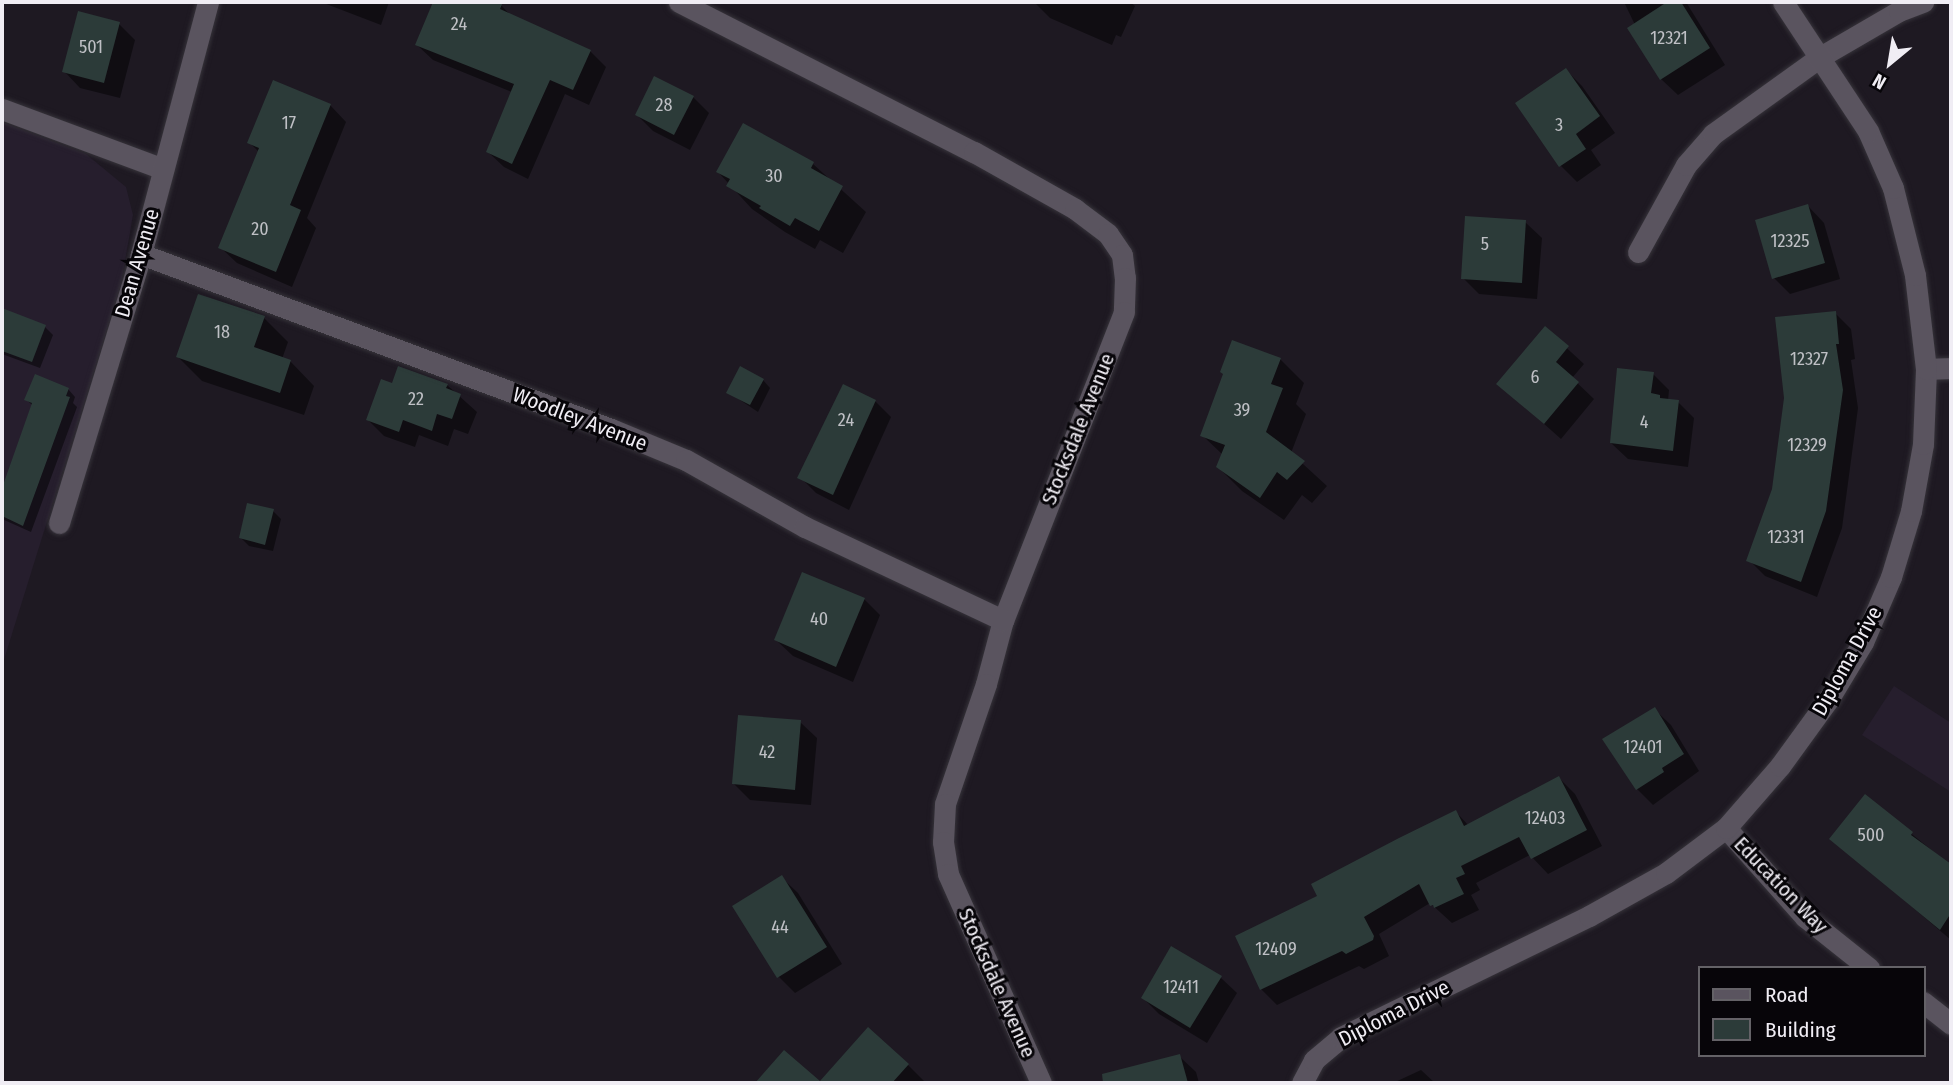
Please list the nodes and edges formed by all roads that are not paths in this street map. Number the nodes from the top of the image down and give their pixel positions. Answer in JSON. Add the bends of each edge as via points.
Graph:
{"nodes":[{"id":1,"x":208,"y":2,"type":"edge"},
{"id":2,"x":679,"y":2,"type":"edge"},
{"id":3,"x":1783,"y":2,"type":"edge"},
{"id":4,"x":1923,"y":2,"type":"edge"},
{"id":5,"x":1820,"y":57,"type":"junction"},
{"id":6,"x":2,"y":109,"type":"edge"},
{"id":7,"x":163,"y":169,"type":"junction"},
{"id":8,"x":1638,"y":252,"type":"dead end"},
{"id":9,"x":141,"y":254,"type":"junction"},
{"id":10,"x":1951,"y":368,"type":"edge"},
{"id":11,"x":1926,"y":369,"type":"junction"},
{"id":12,"x":59,"y":523,"type":"dead end"},
{"id":13,"x":1003,"y":620,"type":"junction"},
{"id":14,"x":1726,"y":828,"type":"junction"},
{"id":15,"x":1866,"y":966,"type":"edge"},
{"id":16,"x":1925,"y":1004,"type":"edge"},
{"id":17,"x":1951,"y":1024,"type":"edge"},
{"id":18,"x":1041,"y":1083,"type":"edge"},
{"id":19,"x":1302,"y":1083,"type":"edge"}],
"edges":[{"from":1,"to":7,"type":"street","name":"Dean Avenue"},
{"from":2,"to":13,"type":"street","name":"Stocksdale Avenue","via":[[974,152],[1075,209],[1108,234],[1122,255],[1124,312]]},
{"from":3,"to":5,"type":"street","name":"Diploma Drive"},
{"from":4,"to":5,"type":"street"},
{"from":5,"to":8,"type":"street","via":[[1713,134],[1686,165]]},
{"from":5,"to":11,"type":"street","name":"Diploma Drive","via":[[1868,131],[1893,188],[1915,275]]},
{"from":6,"to":7,"type":"street"},
{"from":7,"to":9,"type":"street","name":"Dean Avenue"},
{"from":9,"to":12,"type":"street","name":"Dean Avenue"},
{"from":9,"to":13,"type":"street","name":"Woodley Avenue","via":[[685,460],[805,527]]},
{"from":10,"to":11,"type":"street"},
{"from":11,"to":14,"type":"street","name":"Diploma Drive","via":[[1923,444],[1911,511],[1891,577],[1863,642],[1780,766]]},
{"from":13,"to":18,"type":"street","name":"Stocksdale Avenue","via":[[945,804],[943,842],[948,874]]},
{"from":14,"to":15,"type":"street","name":"Education Way","via":[[1805,917]]},
{"from":14,"to":19,"type":"street","name":"Diploma Drive","via":[[1666,873],[1589,916],[1341,1037],[1314,1060]]},
{"from":16,"to":17,"type":"street"}]}
